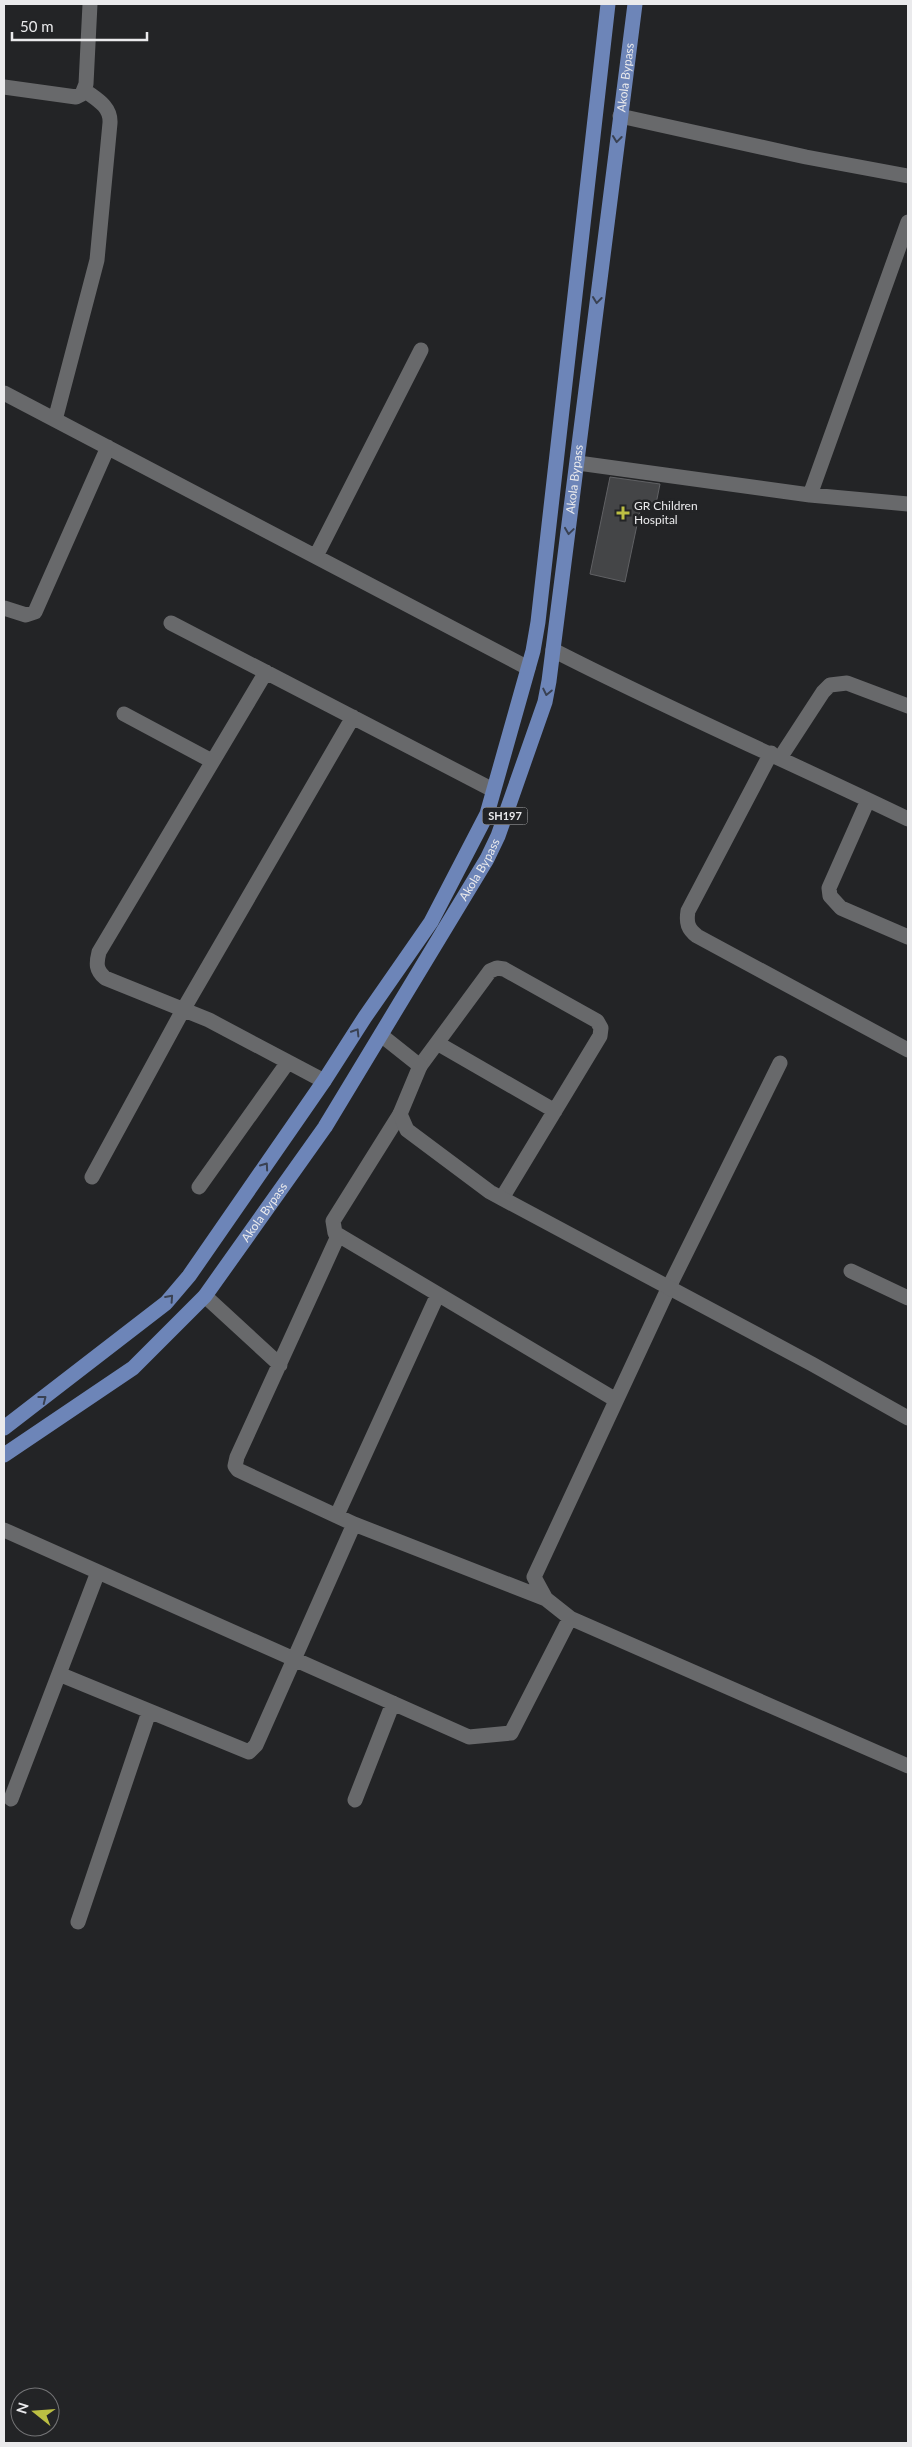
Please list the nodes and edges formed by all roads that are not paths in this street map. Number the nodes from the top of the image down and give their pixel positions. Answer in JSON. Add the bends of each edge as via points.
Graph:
{"nodes":[{"id":1,"x":90,"y":4,"type":"edge"},
{"id":2,"x":608,"y":4,"type":"edge"},
{"id":3,"x":635,"y":4,"type":"edge"},
{"id":4,"x":4,"y":87,"type":"edge"},
{"id":5,"x":84,"y":90,"type":"junction"},
{"id":6,"x":620,"y":116,"type":"junction"},
{"id":7,"x":908,"y":176,"type":"edge"},
{"id":8,"x":908,"y":222,"type":"edge"},
{"id":9,"x":421,"y":350,"type":"dead end"},
{"id":10,"x":4,"y":393,"type":"edge"},
{"id":11,"x":55,"y":420,"type":"junction"},
{"id":12,"x":108,"y":448,"type":"junction"},
{"id":13,"x":578,"y":463,"type":"junction"},
{"id":14,"x":810,"y":495,"type":"junction"},
{"id":15,"x":908,"y":504,"type":"edge"},
{"id":16,"x":316,"y":556,"type":"junction"},
{"id":17,"x":4,"y":608,"type":"edge"},
{"id":18,"x":171,"y":623,"type":"dead end"},
{"id":19,"x":553,"y":650,"type":"junction"},
{"id":20,"x":528,"y":668,"type":"junction"},
{"id":21,"x":266,"y":672,"type":"junction"},
{"id":22,"x":908,"y":706,"type":"edge"},
{"id":23,"x":124,"y":714,"type":"dead end"},
{"id":24,"x":353,"y":717,"type":"junction"},
{"id":25,"x":776,"y":756,"type":"junction"},
{"id":26,"x":212,"y":762,"type":"junction"},
{"id":27,"x":493,"y":790,"type":"junction"},
{"id":28,"x":868,"y":800,"type":"junction"},
{"id":29,"x":908,"y":819,"type":"edge"},
{"id":30,"x":908,"y":937,"type":"edge"},
{"id":31,"x":183,"y":1010,"type":"junction"},
{"id":32,"x":381,"y":1035,"type":"junction"},
{"id":33,"x":437,"y":1043,"type":"junction"},
{"id":34,"x":908,"y":1050,"type":"edge"},
{"id":35,"x":288,"y":1062,"type":"junction"},
{"id":36,"x":780,"y":1063,"type":"dead end"},
{"id":37,"x":420,"y":1066,"type":"junction"},
{"id":38,"x":324,"y":1081,"type":"junction"},
{"id":39,"x":555,"y":1110,"type":"junction"},
{"id":40,"x":400,"y":1114,"type":"junction"},
{"id":41,"x":92,"y":1177,"type":"dead end"},
{"id":42,"x":199,"y":1187,"type":"dead end"},
{"id":43,"x":502,"y":1198,"type":"junction"},
{"id":44,"x":338,"y":1236,"type":"junction"},
{"id":45,"x":851,"y":1271,"type":"dead end"},
{"id":46,"x":669,"y":1287,"type":"junction"},
{"id":47,"x":438,"y":1294,"type":"junction"},
{"id":48,"x":206,"y":1296,"type":"junction"},
{"id":49,"x":908,"y":1298,"type":"edge"},
{"id":50,"x":280,"y":1365,"type":"junction"},
{"id":51,"x":616,"y":1400,"type":"junction"},
{"id":52,"x":908,"y":1418,"type":"edge"},
{"id":53,"x":4,"y":1428,"type":"edge"},
{"id":54,"x":4,"y":1455,"type":"edge"},
{"id":55,"x":336,"y":1515,"type":"junction"},
{"id":56,"x":354,"y":1524,"type":"junction"},
{"id":57,"x":4,"y":1530,"type":"edge"},
{"id":58,"x":98,"y":1572,"type":"junction"},
{"id":59,"x":546,"y":1599,"type":"junction"},
{"id":60,"x":570,"y":1618,"type":"junction"},
{"id":61,"x":294,"y":1659,"type":"junction"},
{"id":62,"x":59,"y":1674,"type":"junction"},
{"id":63,"x":393,"y":1703,"type":"junction"},
{"id":64,"x":149,"y":1712,"type":"junction"},
{"id":65,"x":908,"y":1766,"type":"edge"},
{"id":66,"x":11,"y":1799,"type":"dead end"},
{"id":67,"x":355,"y":1800,"type":"dead end"},
{"id":68,"x":78,"y":1922,"type":"dead end"}],
"edges":[{"from":1,"to":5,"type":"street"},
{"from":2,"to":20,"type":"main road","name":"Akola Bypass","number":"SH197","via":[[538,622]]},
{"from":3,"to":6,"type":"main road","name":"Akola Bypass","number":"SH197"},
{"from":4,"to":5,"type":"street","via":[[76,97]]},
{"from":5,"to":11,"type":"street","via":[[106,106],[110,123],[98,260]]},
{"from":6,"to":7,"type":"street"},
{"from":6,"to":13,"type":"main road","name":"Akola Bypass","number":"SH197","one_way":true},
{"from":8,"to":14,"type":"street"},
{"from":9,"to":16,"type":"street"},
{"from":10,"to":11,"type":"street"},
{"from":11,"to":12,"type":"street"},
{"from":12,"to":16,"type":"street"},
{"from":12,"to":17,"type":"street","via":[[37,609],[26,615]]},
{"from":13,"to":14,"type":"street"},
{"from":13,"to":19,"type":"main road","name":"Akola Bypass","number":"SH197","one_way":true},
{"from":14,"to":15,"type":"street"},
{"from":16,"to":20,"type":"street"},
{"from":18,"to":21,"type":"street"},
{"from":19,"to":25,"type":"street"},
{"from":19,"to":32,"type":"main road","name":"Akola Bypass","number":"SH197","one_way":true,"via":[[545,702],[492,849]]},
{"from":20,"to":27,"type":"main road","name":"Akola Bypass","number":"SH197"},
{"from":21,"to":24,"type":"street"},
{"from":21,"to":26,"type":"street"},
{"from":22,"to":25,"type":"street","via":[[847,683],[830,685]]},
{"from":23,"to":26,"type":"street"},
{"from":24,"to":27,"type":"street"},
{"from":24,"to":31,"type":"street"},
{"from":25,"to":28,"type":"street"},
{"from":25,"to":34,"type":"street","via":[[688,911],[686,922],[697,936]]},
{"from":26,"to":31,"type":"street","via":[[99,952],[96,963],[105,978]]},
{"from":38,"to":27,"type":"main road","name":"Akola Bypass","number":"SH197","one_way":true,"via":[[430,922],[487,814]]},
{"from":28,"to":29,"type":"street"},
{"from":28,"to":30,"type":"street","via":[[829,888],[830,896],[841,908]]},
{"from":31,"to":35,"type":"street","via":[[209,1020]]},
{"from":31,"to":41,"type":"street"},
{"from":32,"to":37,"type":"street"},
{"from":32,"to":48,"type":"main road","name":"Akola Bypass","number":"SH197","via":[[325,1127]]},
{"from":33,"to":37,"type":"street"},
{"from":33,"to":39,"type":"street"},
{"from":33,"to":39,"type":"street","via":[[490,971],[504,969],[597,1022],[601,1028],[600,1036]]},
{"from":35,"to":38,"type":"street"},
{"from":35,"to":42,"type":"street"},
{"from":36,"to":46,"type":"street"},
{"from":37,"to":40,"type":"street"},
{"from":53,"to":38,"type":"main road","name":"Akola Bypass","number":"SH197","one_way":true,"via":[[166,1303],[189,1276]]},
{"from":39,"to":43,"type":"street"},
{"from":40,"to":43,"type":"street","via":[[407,1130]]},
{"from":40,"to":44,"type":"street","via":[[333,1221]]},
{"from":43,"to":46,"type":"street"},
{"from":44,"to":47,"type":"street"},
{"from":44,"to":50,"type":"street"},
{"from":45,"to":49,"type":"street"},
{"from":46,"to":51,"type":"street"},
{"from":46,"to":52,"type":"street"},
{"from":47,"to":51,"type":"street"},
{"from":47,"to":55,"type":"street"},
{"from":48,"to":50,"type":"street"},
{"from":48,"to":54,"type":"main road","name":"Akola Bypass","number":"SH197","via":[[132,1368]]},
{"from":50,"to":55,"type":"street","via":[[235,1466]]},
{"from":51,"to":59,"type":"street","via":[[534,1577]]},
{"from":55,"to":56,"type":"street"},
{"from":56,"to":59,"type":"street"},
{"from":56,"to":61,"type":"street"},
{"from":57,"to":58,"type":"street"},
{"from":58,"to":61,"type":"street"},
{"from":58,"to":62,"type":"street"},
{"from":59,"to":60,"type":"street"},
{"from":60,"to":63,"type":"street","via":[[512,1733],[469,1737]]},
{"from":60,"to":65,"type":"street"},
{"from":61,"to":63,"type":"street"},
{"from":61,"to":64,"type":"street","via":[[250,1752]]},
{"from":62,"to":64,"type":"street"},
{"from":62,"to":66,"type":"street"},
{"from":63,"to":67,"type":"street"},
{"from":64,"to":68,"type":"street"}]}
